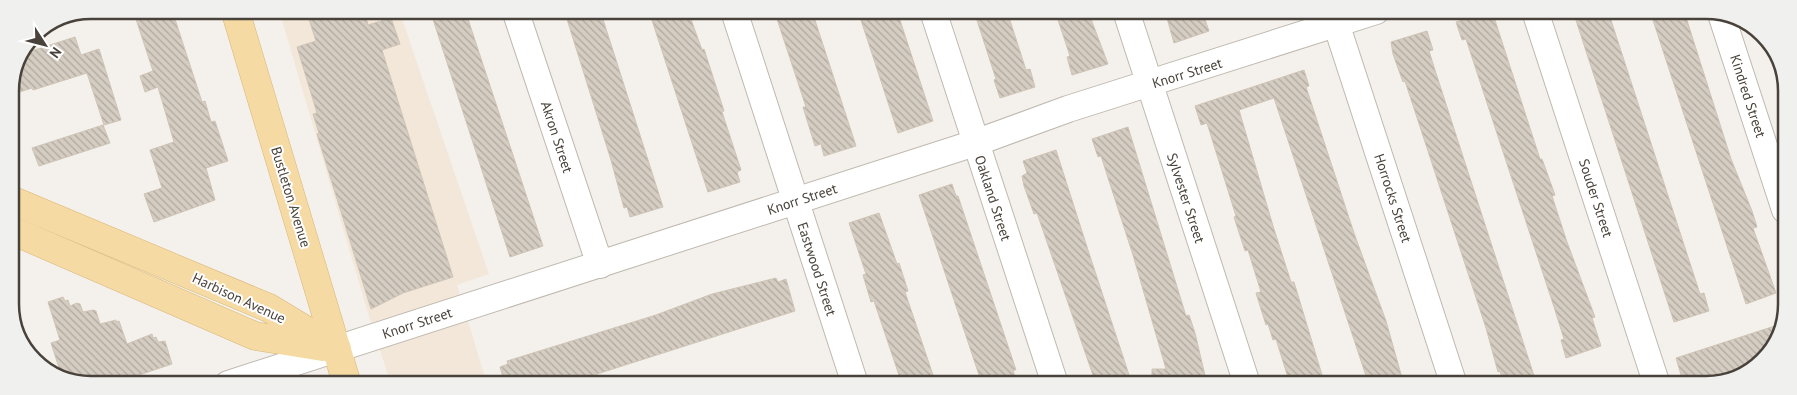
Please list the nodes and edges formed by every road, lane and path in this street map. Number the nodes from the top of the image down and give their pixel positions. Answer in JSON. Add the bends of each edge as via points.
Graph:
{"nodes":[{"id":1,"x":238,"y":19,"type":"edge"},
{"id":2,"x":517,"y":19,"type":"edge"},
{"id":3,"x":737,"y":19,"type":"edge"},
{"id":4,"x":936,"y":19,"type":"edge"},
{"id":5,"x":1129,"y":19,"type":"edge"},
{"id":6,"x":1331,"y":19,"type":"edge"},
{"id":7,"x":1334,"y":19,"type":"edge"},
{"id":8,"x":1538,"y":19,"type":"edge"},
{"id":9,"x":1723,"y":21,"type":"edge"},
{"id":10,"x":1150,"y":84,"type":"junction"},
{"id":11,"x":975,"y":143,"type":"junction"},
{"id":12,"x":1778,"y":186,"type":"edge"},
{"id":13,"x":795,"y":200,"type":"junction"},
{"id":14,"x":19,"y":203,"type":"edge"},
{"id":15,"x":19,"y":233,"type":"edge"},
{"id":16,"x":600,"y":264,"type":"junction"},
{"id":17,"x":337,"y":349,"type":"junction"},
{"id":18,"x":253,"y":376,"type":"edge"},
{"id":19,"x":345,"y":376,"type":"edge"},
{"id":20,"x":852,"y":376,"type":"edge"},
{"id":21,"x":1052,"y":376,"type":"edge"},
{"id":22,"x":1244,"y":376,"type":"edge"},
{"id":23,"x":1451,"y":376,"type":"edge"},
{"id":24,"x":1654,"y":376,"type":"edge"}],
"edges":[{"from":1,"to":17,"type":"main road","name":"Bustleton Avenue"},
{"from":2,"to":16,"type":"street","name":"Akron Street"},
{"from":3,"to":13,"type":"street","name":"Eastwood Street"},
{"from":4,"to":11,"type":"street","name":"Oakland Street"},
{"from":5,"to":10,"type":"street","name":"Sylvester Street"},
{"from":6,"to":10,"type":"street","name":"Knorr Street"},
{"from":7,"to":23,"type":"street","name":"Horrocks Street"},
{"from":8,"to":24,"type":"street","name":"Souder Street"},
{"from":9,"to":12,"type":"street","name":"Kindred Street"},
{"from":10,"to":11,"type":"street","name":"Knorr Street","via":[[1068,109]]},
{"from":10,"to":22,"type":"street","name":"Sylvester Street"},
{"from":11,"to":13,"type":"street","name":"Knorr Street"},
{"from":11,"to":21,"type":"street","name":"Oakland Street"},
{"from":13,"to":16,"type":"street","name":"Knorr Street"},
{"from":13,"to":20,"type":"street","name":"Eastwood Street"},
{"from":14,"to":17,"type":"main road","name":"Harbison Avenue","via":[[269,308]]},
{"from":15,"to":17,"type":"main road","name":"Harbison Avenue","via":[[255,336]]},
{"from":16,"to":17,"type":"street","name":"Knorr Street"},
{"from":17,"to":18,"type":"street","name":"Knorr Street"},
{"from":17,"to":19,"type":"main road","name":"Bustleton Avenue"}]}
